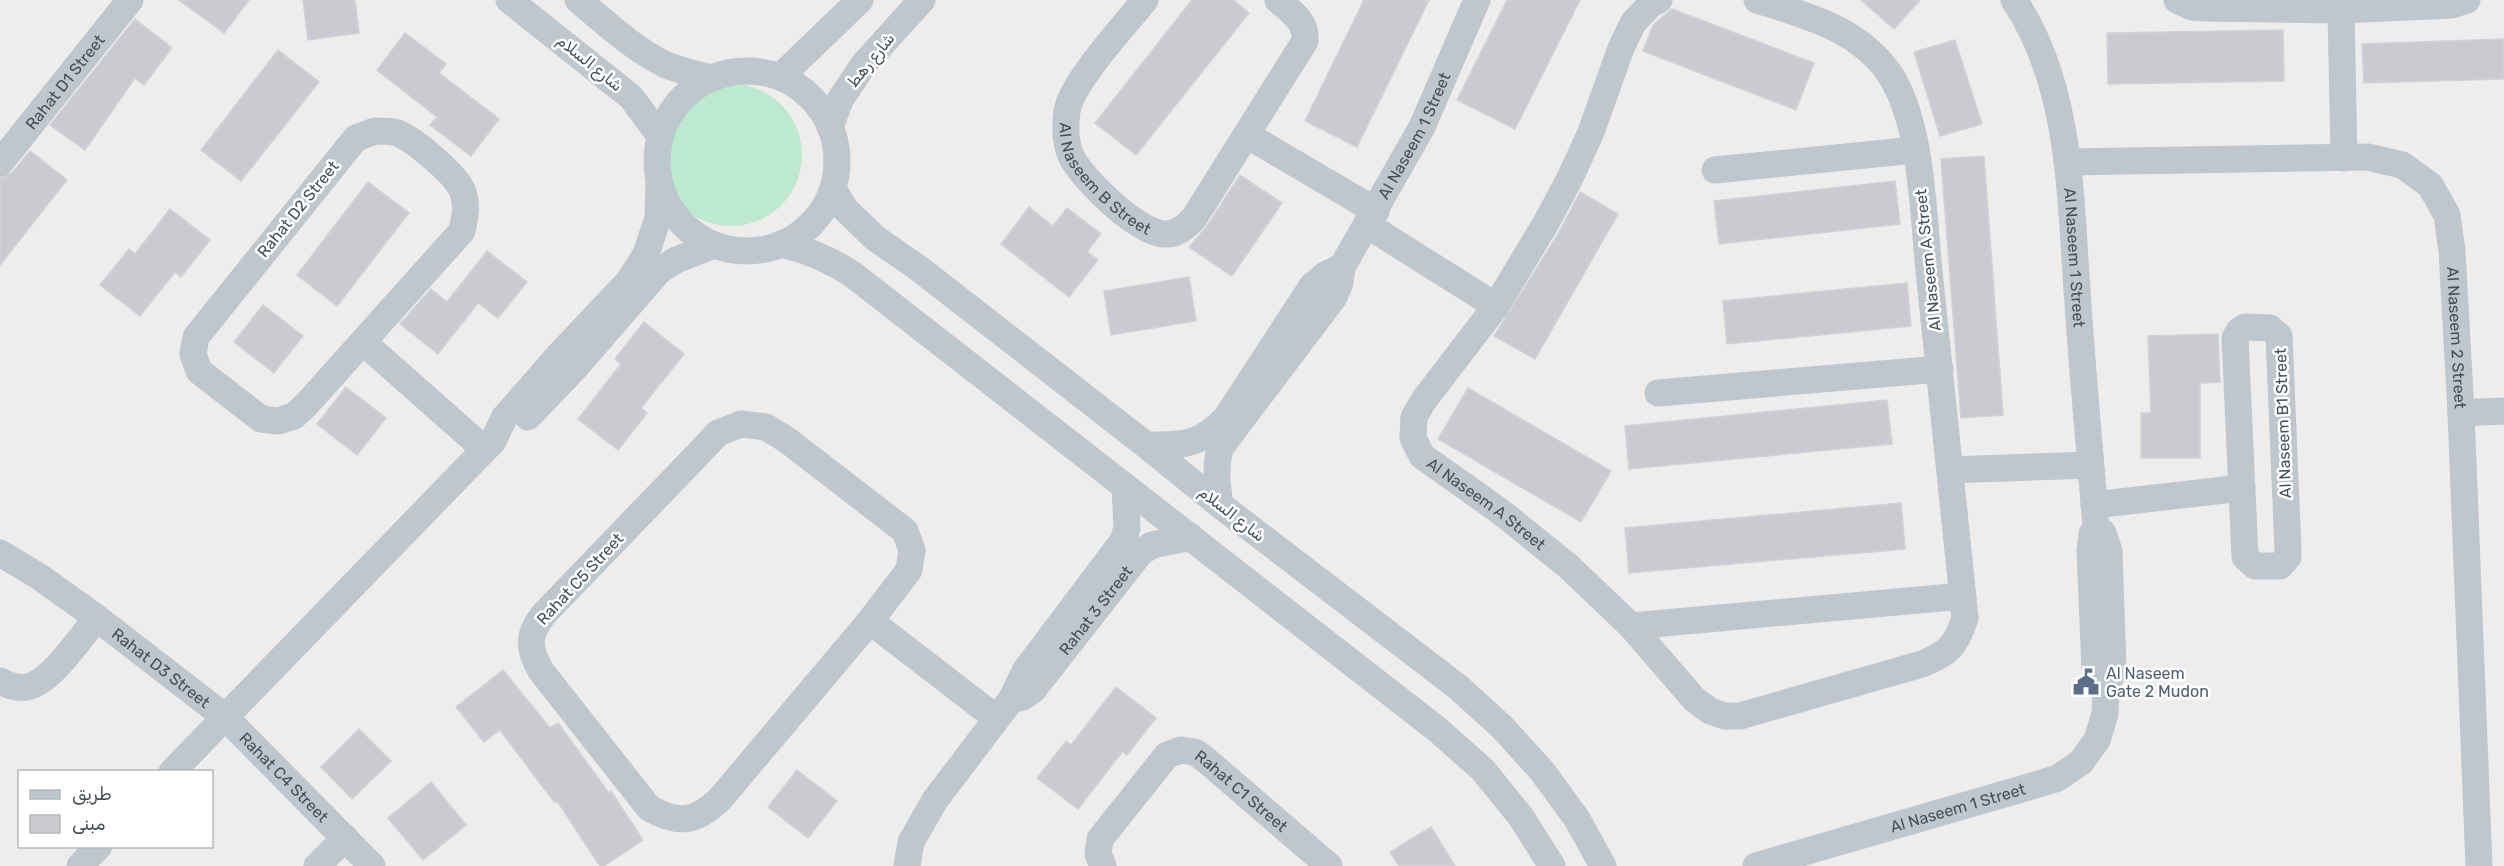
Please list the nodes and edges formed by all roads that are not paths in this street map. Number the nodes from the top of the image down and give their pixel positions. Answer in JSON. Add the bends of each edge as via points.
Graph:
{"nodes":[{"id":1,"x":130,"y":0,"type":"edge"},
{"id":2,"x":509,"y":0,"type":"edge"},
{"id":3,"x":578,"y":0,"type":"edge"},
{"id":4,"x":860,"y":0,"type":"edge"},
{"id":5,"x":922,"y":0,"type":"edge"},
{"id":6,"x":1145,"y":0,"type":"edge"},
{"id":7,"x":1278,"y":0,"type":"edge"},
{"id":8,"x":1477,"y":0,"type":"edge"},
{"id":9,"x":1659,"y":0,"type":"edge"},
{"id":10,"x":1757,"y":0,"type":"edge"},
{"id":11,"x":2014,"y":0,"type":"edge"},
{"id":12,"x":2177,"y":0,"type":"edge"},
{"id":13,"x":2467,"y":0,"type":"edge"},
{"id":14,"x":2341,"y":10,"type":"junction"},
{"id":15,"x":780,"y":77,"type":"junction"},
{"id":16,"x":713,"y":78,"type":"junction"},
{"id":17,"x":830,"y":127,"type":"junction"},
{"id":18,"x":1247,"y":135,"type":"junction"},
{"id":19,"x":660,"y":136,"type":"junction"},
{"id":20,"x":1916,"y":150,"type":"junction"},
{"id":21,"x":2344,"y":158,"type":"junction"},
{"id":22,"x":2067,"y":162,"type":"junction"},
{"id":23,"x":0,"y":163,"type":"edge"},
{"id":24,"x":1715,"y":170,"type":"dead end"},
{"id":25,"x":659,"y":180,"type":"junction"},
{"id":26,"x":833,"y":189,"type":"junction"},
{"id":27,"x":1372,"y":218,"type":"junction"},
{"id":28,"x":781,"y":244,"type":"junction"},
{"id":29,"x":714,"y":245,"type":"junction"},
{"id":30,"x":1496,"y":306,"type":"junction"},
{"id":31,"x":363,"y":342,"type":"junction"},
{"id":32,"x":567,"y":362,"type":"junction"},
{"id":33,"x":1270,"y":366,"type":"junction"},
{"id":34,"x":1940,"y":369,"type":"junction"},
{"id":35,"x":1658,"y":393,"type":"dead end"},
{"id":36,"x":2504,"y":411,"type":"edge"},
{"id":37,"x":2461,"y":413,"type":"junction"},
{"id":38,"x":489,"y":445,"type":"junction"},
{"id":39,"x":1146,"y":445,"type":"junction"},
{"id":40,"x":2090,"y":465,"type":"junction"},
{"id":41,"x":1950,"y":470,"type":"junction"},
{"id":42,"x":1125,"y":486,"type":"junction"},
{"id":43,"x":2242,"y":488,"type":"junction"},
{"id":44,"x":1220,"y":505,"type":"junction"},
{"id":45,"x":2095,"y":516,"type":"junction"},
{"id":46,"x":1191,"y":537,"type":"junction"},
{"id":47,"x":0,"y":553,"type":"edge"},
{"id":48,"x":1097,"y":593,"type":"junction"},
{"id":49,"x":1963,"y":596,"type":"junction"},
{"id":50,"x":97,"y":618,"type":"junction"},
{"id":51,"x":870,"y":621,"type":"junction"},
{"id":52,"x":1631,"y":626,"type":"junction"},
{"id":53,"x":0,"y":681,"type":"edge"},
{"id":54,"x":1003,"y":709,"type":"junction"},
{"id":55,"x":225,"y":717,"type":"junction"},
{"id":56,"x":173,"y":770,"type":"edge"},
{"id":57,"x":935,"y":800,"type":"junction"},
{"id":58,"x":345,"y":838,"type":"junction"},
{"id":59,"x":97,"y":848,"type":"edge"},
{"id":60,"x":80,"y":866,"type":"edge"},
{"id":61,"x":317,"y":866,"type":"edge"},
{"id":62,"x":372,"y":866,"type":"edge"},
{"id":63,"x":888,"y":866,"type":"edge"},
{"id":64,"x":907,"y":866,"type":"edge"},
{"id":65,"x":1103,"y":866,"type":"edge"},
{"id":66,"x":1329,"y":866,"type":"edge"},
{"id":67,"x":1552,"y":866,"type":"edge"},
{"id":68,"x":1603,"y":866,"type":"edge"},
{"id":69,"x":1756,"y":866,"type":"edge"},
{"id":70,"x":2479,"y":866,"type":"edge"}],
"edges":[{"from":1,"to":23,"type":"street","name":"Rahat D1 Street"},
{"from":2,"to":19,"type":"street","name":"شارع السلام","via":[[631,97]]},
{"from":3,"to":16,"type":"street","via":[[663,64]]},
{"from":4,"to":15,"type":"street"},
{"from":5,"to":17,"type":"street","name":"شارع رهط","via":[[857,72]]},
{"from":6,"to":18,"type":"street","name":"Al Naseem B Street","via":[[1075,87],[1067,109],[1065,132],[1071,155],[1083,176],[1139,225],[1168,234],[1183,229],[1194,218]]},
{"from":7,"to":18,"type":"street","name":"Al Naseem B Street","via":[[1302,21],[1305,41]]},
{"from":8,"to":27,"type":"street","name":"Al Naseem 1 Street","via":[[1422,127]]},
{"from":9,"to":30,"type":"street","name":"Al Naseem A Street","via":[[1633,23],[1570,178]]},
{"from":10,"to":20,"type":"street","name":"Al Naseem A Street","via":[[1821,20],[1859,41],[1889,72],[1909,111]]},
{"from":11,"to":22,"type":"street","name":"Al Naseem 1 Street","via":[[2030,25],[2056,97]]},
{"from":12,"to":14,"type":"street","via":[[2205,8]]},
{"from":13,"to":14,"type":"street","via":[[2452,6]]},
{"from":14,"to":21,"type":"street"},
{"from":15,"to":16,"type":"street","via":[[735,72]]},
{"from":15,"to":17,"type":"street","via":[[801,89],[818,106]]},
{"from":16,"to":19,"type":"street","via":[[683,98],[671,112]]},
{"from":17,"to":26,"type":"street","via":[[837,158]]},
{"from":18,"to":27,"type":"street"},
{"from":19,"to":25,"type":"street","via":[[656,158]]},
{"from":20,"to":24,"type":"street"},
{"from":20,"to":34,"type":"street","name":"Al Naseem A Street"},
{"from":21,"to":22,"type":"street","name":"Al Naseem 2 Street"},
{"from":21,"to":37,"type":"street","name":"Al Naseem 2 Street","via":[[2368,157],[2402,165],[2430,185],[2447,215]]},
{"from":22,"to":40,"type":"street","name":"Al Naseem 1 Street"},
{"from":25,"to":29,"type":"street","via":[[678,220]]},
{"from":25,"to":32,"type":"street","via":[[658,218],[646,254]]},
{"from":26,"to":28,"type":"street","via":[[821,213],[803,231]]},
{"from":26,"to":39,"type":"street","name":"شارع السلام","via":[[875,238]]},
{"from":27,"to":30,"type":"street"},
{"from":27,"to":33,"type":"street","name":"Al Naseem 1 Street","via":[[1342,267],[1334,297],[1304,318]]},
{"from":28,"to":29,"type":"street","via":[[759,250]]},
{"from":28,"to":42,"type":"street","via":[[830,260],[852,274]]},
{"from":29,"to":32,"type":"street","via":[[659,271]]},
{"from":30,"to":52,"type":"street","name":"Al Naseem A Street","via":[[1424,400],[1414,417],[1413,438],[1422,456],[1568,566]]},
{"from":31,"to":31,"type":"street","name":"Rahat D2 Street","via":[[462,231],[467,210],[462,189],[448,172],[396,132],[375,131],[356,138],[196,337],[193,354],[199,371],[221,389],[261,419],[278,421],[294,416]]},
{"from":31,"to":38,"type":"street"},
{"from":32,"to":38,"type":"street","via":[[504,418]]},
{"from":33,"to":39,"type":"street","name":"Al Naseem 1 Street","via":[[1215,430],[1201,439],[1186,444]]},
{"from":33,"to":44,"type":"street","name":"Al Naseem 1 Street","via":[[1220,448],[1216,480]]},
{"from":34,"to":35,"type":"street"},
{"from":34,"to":41,"type":"street","name":"Al Naseem A Street"},
{"from":36,"to":37,"type":"street"},
{"from":37,"to":70,"type":"street","name":"Al Naseem 2 Street"},
{"from":38,"to":55,"type":"street"},
{"from":39,"to":44,"type":"street","name":"شارع السلام"},
{"from":40,"to":41,"type":"street"},
{"from":40,"to":45,"type":"street","name":"Al Naseem 1 Street"},
{"from":41,"to":49,"type":"street","name":"Al Naseem A Street"},
{"from":42,"to":46,"type":"street"},
{"from":42,"to":48,"type":"street","name":"Rahat 3 Street","via":[[1127,528]]},
{"from":43,"to":43,"type":"street","name":"Al Naseem B1 Street","via":[[2235,338],[2245,327],[2270,328],[2276,331],[2279,343],[2288,550],[2288,557],[2280,566],[2255,566],[2245,557]]},
{"from":43,"to":45,"type":"street"},
{"from":44,"to":68,"type":"street","name":"شارع السلام","via":[[1458,687],[1502,727],[1542,771]]},
{"from":45,"to":69,"type":"street","name":"Al Naseem 1 Street","via":[[2107,542],[2101,598],[2113,669],[2097,740],[2080,762],[2058,778]]},
{"from":46,"to":48,"type":"street","name":"Rahat 3 Street","via":[[1152,545]]},
{"from":46,"to":67,"type":"street","via":[[1476,764],[1521,817]]},
{"from":47,"to":50,"type":"street","name":"Rahat D3 Street"},
{"from":48,"to":54,"type":"street","name":"Rahat 3 Street","via":[[1057,644],[1025,671]]},
{"from":49,"to":52,"type":"street"},
{"from":49,"to":52,"type":"street","name":"Al Naseem A Street","via":[[1965,618],[1958,639],[1943,656],[1740,716],[1710,711],[1694,699]]},
{"from":50,"to":53,"type":"street","name":"Rahat D3 Street","via":[[42,681],[27,687]]},
{"from":50,"to":55,"type":"street","name":"Rahat D3 Street"},
{"from":51,"to":51,"type":"street","name":"Rahat C5 Street","via":[[909,570],[912,550],[905,531],[787,440],[766,427],[741,424],[718,433],[544,614],[534,627],[531,642],[542,671],[649,808],[666,817],[686,819],[705,813],[720,799]]},
{"from":51,"to":54,"type":"street"},
{"from":54,"to":57,"type":"street","name":"Rahat 3 Street"},
{"from":55,"to":56,"type":"street"},
{"from":55,"to":58,"type":"street","name":"Rahat C4 Street"},
{"from":57,"to":63,"type":"street","name":"Rahat 3 Street","via":[[896,838]]},
{"from":57,"to":64,"type":"street","name":"Rahat 3 Street","via":[[911,842]]},
{"from":58,"to":61,"type":"street"},
{"from":58,"to":62,"type":"street","name":"Rahat C4 Street"},
{"from":59,"to":60,"type":"street"},
{"from":65,"to":66,"type":"street","name":"Rahat C1 Street","via":[[1098,854],[1100,839],[1167,755],[1181,750],[1206,760]]}]}
